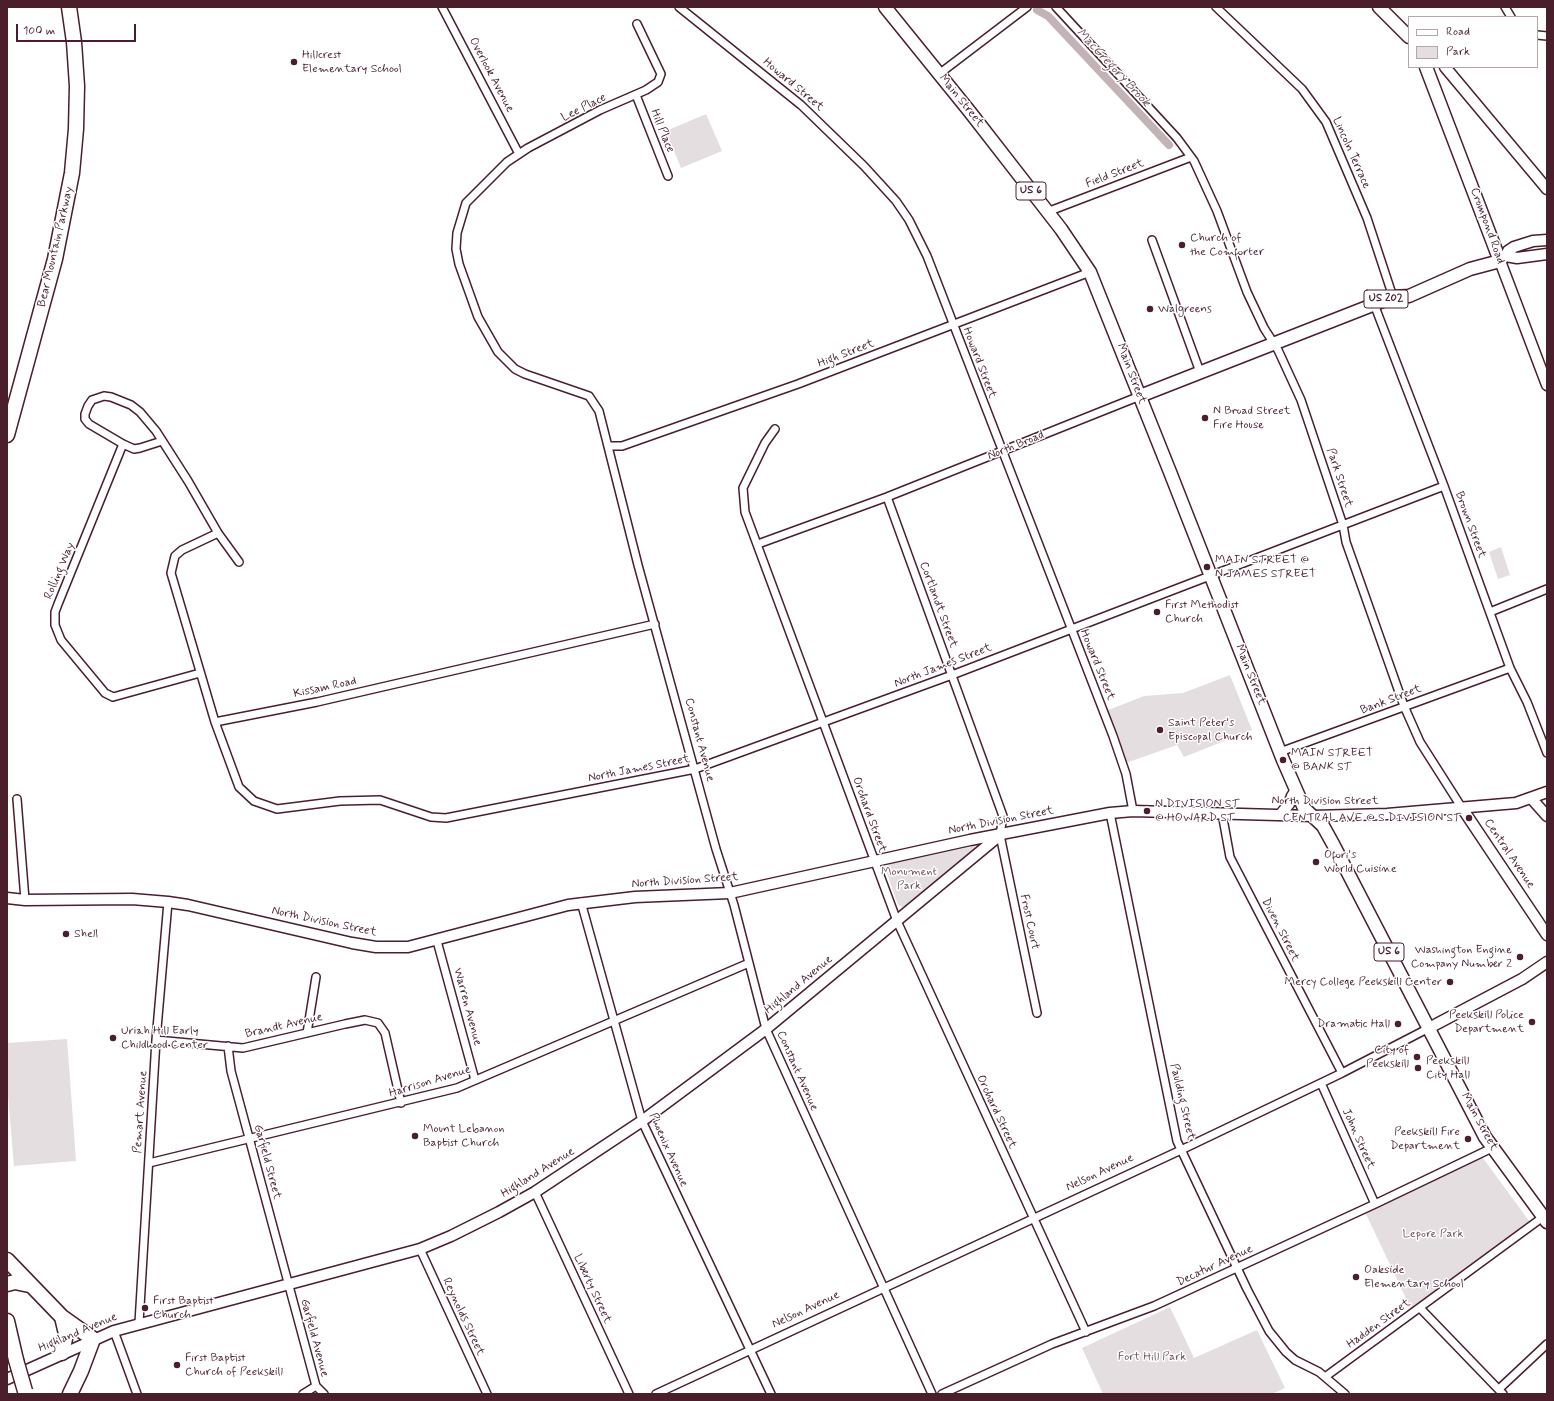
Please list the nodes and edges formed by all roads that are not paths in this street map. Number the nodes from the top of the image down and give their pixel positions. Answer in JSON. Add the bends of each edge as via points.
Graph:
{"nodes":[{"id":1,"x":59,"y":7,"type":"edge"},
{"id":2,"x":69,"y":7,"type":"edge"},
{"id":3,"x":442,"y":7,"type":"edge"},
{"id":4,"x":678,"y":7,"type":"edge"},
{"id":5,"x":885,"y":7,"type":"edge"},
{"id":6,"x":1027,"y":7,"type":"edge"},
{"id":7,"x":1056,"y":7,"type":"edge"},
{"id":8,"x":1216,"y":7,"type":"edge"},
{"id":9,"x":1378,"y":7,"type":"edge"},
{"id":10,"x":1505,"y":7,"type":"edge"},
{"id":11,"x":1511,"y":16,"type":"edge"},
{"id":12,"x":637,"y":24,"type":"dead end"},
{"id":13,"x":1408,"y":36,"type":"edge"},
{"id":14,"x":1426,"y":68,"type":"edge"},
{"id":15,"x":1446,"y":68,"type":"edge"},
{"id":16,"x":939,"y":74,"type":"junction"},
{"id":17,"x":636,"y":95,"type":"junction"},
{"id":18,"x":519,"y":154,"type":"junction"},
{"id":19,"x":1191,"y":157,"type":"junction"},
{"id":20,"x":668,"y":176,"type":"dead end"},
{"id":21,"x":1547,"y":189,"type":"edge"},
{"id":22,"x":1047,"y":212,"type":"junction"},
{"id":23,"x":1152,"y":240,"type":"dead end"},
{"id":24,"x":1547,"y":240,"type":"edge"},
{"id":25,"x":1547,"y":254,"type":"edge"},
{"id":26,"x":1503,"y":258,"type":"junction"},
{"id":27,"x":1090,"y":272,"type":"junction"},
{"id":28,"x":1393,"y":297,"type":"junction"},
{"id":29,"x":1374,"y":304,"type":"junction"},
{"id":30,"x":952,"y":324,"type":"junction"},
{"id":31,"x":1273,"y":344,"type":"junction"},
{"id":32,"x":1200,"y":372,"type":"junction"},
{"id":33,"x":1547,"y":385,"type":"edge"},
{"id":34,"x":1140,"y":396,"type":"junction"},
{"id":35,"x":7,"y":397,"type":"edge"},
{"id":36,"x":775,"y":429,"type":"dead end"},
{"id":37,"x":7,"y":435,"type":"edge"},
{"id":38,"x":162,"y":441,"type":"junction"},
{"id":39,"x":123,"y":444,"type":"junction"},
{"id":40,"x":608,"y":446,"type":"junction"},
{"id":41,"x":1002,"y":452,"type":"junction"},
{"id":42,"x":1444,"y":486,"type":"junction"},
{"id":43,"x":887,"y":497,"type":"junction"},
{"id":44,"x":1343,"y":525,"type":"junction"},
{"id":45,"x":218,"y":533,"type":"junction"},
{"id":46,"x":758,"y":544,"type":"junction"},
{"id":47,"x":239,"y":562,"type":"dead end"},
{"id":48,"x":1210,"y":576,"type":"junction"},
{"id":49,"x":1547,"y":589,"type":"edge"},
{"id":50,"x":1490,"y":612,"type":"junction"},
{"id":51,"x":656,"y":624,"type":"junction"},
{"id":52,"x":1071,"y":630,"type":"junction"},
{"id":53,"x":1510,"y":668,"type":"junction"},
{"id":54,"x":200,"y":673,"type":"junction"},
{"id":55,"x":952,"y":675,"type":"junction"},
{"id":56,"x":1404,"y":706,"type":"junction"},
{"id":57,"x":215,"y":722,"type":"junction"},
{"id":58,"x":824,"y":722,"type":"junction"},
{"id":59,"x":1545,"y":740,"type":"edge"},
{"id":60,"x":1280,"y":752,"type":"junction"},
{"id":61,"x":1547,"y":753,"type":"edge"},
{"id":62,"x":695,"y":769,"type":"junction"},
{"id":63,"x":1296,"y":790,"type":"junction"},
{"id":64,"x":1547,"y":792,"type":"edge"},
{"id":65,"x":1531,"y":798,"type":"junction"},
{"id":66,"x":17,"y":799,"type":"dead end"},
{"id":67,"x":1462,"y":808,"type":"junction"},
{"id":68,"x":1133,"y":811,"type":"junction"},
{"id":69,"x":1110,"y":813,"type":"junction"},
{"id":70,"x":1222,"y":813,"type":"junction"},
{"id":71,"x":1280,"y":815,"type":"junction"},
{"id":72,"x":1313,"y":816,"type":"junction"},
{"id":73,"x":1547,"y":816,"type":"edge"},
{"id":74,"x":1000,"y":835,"type":"junction"},
{"id":75,"x":874,"y":862,"type":"junction"},
{"id":76,"x":730,"y":893,"type":"junction"},
{"id":77,"x":7,"y":898,"type":"edge"},
{"id":78,"x":25,"y":900,"type":"junction"},
{"id":79,"x":168,"y":902,"type":"junction"},
{"id":80,"x":581,"y":902,"type":"junction"},
{"id":81,"x":897,"y":921,"type":"junction"},
{"id":82,"x":1547,"y":935,"type":"edge"},
{"id":83,"x":437,"y":941,"type":"junction"},
{"id":84,"x":1547,"y":962,"type":"edge"},
{"id":85,"x":748,"y":963,"type":"junction"},
{"id":86,"x":316,"y":977,"type":"dead end"},
{"id":87,"x":1036,"y":1012,"type":"dead end"},
{"id":88,"x":614,"y":1021,"type":"junction"},
{"id":89,"x":1429,"y":1028,"type":"junction"},
{"id":90,"x":766,"y":1029,"type":"junction"},
{"id":91,"x":307,"y":1033,"type":"junction"},
{"id":92,"x":156,"y":1040,"type":"junction"},
{"id":93,"x":228,"y":1046,"type":"junction"},
{"id":94,"x":1342,"y":1074,"type":"junction"},
{"id":95,"x":475,"y":1080,"type":"junction"},
{"id":96,"x":1321,"y":1083,"type":"junction"},
{"id":97,"x":401,"y":1103,"type":"junction"},
{"id":98,"x":642,"y":1121,"type":"junction"},
{"id":99,"x":249,"y":1139,"type":"junction"},
{"id":100,"x":1492,"y":1148,"type":"junction"},
{"id":101,"x":1182,"y":1150,"type":"junction"},
{"id":102,"x":148,"y":1163,"type":"junction"},
{"id":103,"x":535,"y":1192,"type":"junction"},
{"id":104,"x":1375,"y":1204,"type":"junction"},
{"id":105,"x":1033,"y":1219,"type":"junction"},
{"id":106,"x":1545,"y":1219,"type":"edge"},
{"id":107,"x":420,"y":1249,"type":"junction"},
{"id":108,"x":7,"y":1260,"type":"edge"},
{"id":109,"x":1237,"y":1268,"type":"junction"},
{"id":110,"x":7,"y":1284,"type":"edge"},
{"id":111,"x":29,"y":1284,"type":"junction"},
{"id":112,"x":288,"y":1284,"type":"junction"},
{"id":113,"x":884,"y":1288,"type":"junction"},
{"id":114,"x":1420,"y":1308,"type":"junction"},
{"id":115,"x":62,"y":1317,"type":"junction"},
{"id":116,"x":7,"y":1321,"type":"edge"},
{"id":117,"x":139,"y":1324,"type":"junction"},
{"id":118,"x":114,"y":1331,"type":"junction"},
{"id":119,"x":1086,"y":1332,"type":"junction"},
{"id":120,"x":93,"y":1339,"type":"junction"},
{"id":121,"x":1547,"y":1344,"type":"edge"},
{"id":122,"x":750,"y":1350,"type":"junction"},
{"id":123,"x":62,"y":1353,"type":"junction"},
{"id":124,"x":1325,"y":1377,"type":"junction"},
{"id":125,"x":7,"y":1378,"type":"edge"},
{"id":126,"x":316,"y":1386,"type":"junction"},
{"id":127,"x":1501,"y":1392,"type":"edge"},
{"id":128,"x":25,"y":1393,"type":"edge"},
{"id":129,"x":70,"y":1394,"type":"edge"},
{"id":130,"x":137,"y":1394,"type":"edge"},
{"id":131,"x":303,"y":1394,"type":"edge"},
{"id":132,"x":324,"y":1394,"type":"edge"},
{"id":133,"x":487,"y":1394,"type":"edge"},
{"id":134,"x":629,"y":1394,"type":"edge"},
{"id":135,"x":656,"y":1394,"type":"edge"},
{"id":136,"x":771,"y":1394,"type":"edge"},
{"id":137,"x":932,"y":1394,"type":"edge"},
{"id":138,"x":942,"y":1394,"type":"edge"},
{"id":139,"x":1345,"y":1394,"type":"edge"}],
"edges":[{"from":1,"to":35,"type":"highway","name":"Bear Mountain Parkway","via":[[68,85],[63,172],[51,235]]},
{"from":2,"to":37,"type":"highway","name":"Bear Mountain Parkway","via":[[77,86],[72,173],[57,252]]},
{"from":3,"to":18,"type":"street","name":"Overlook Avenue"},
{"from":4,"to":30,"type":"street","name":"Howard Street","via":[[801,105],[896,201],[927,256]]},
{"from":5,"to":16,"type":"main road","name":"Main Street","number":"US 6"},
{"from":6,"to":16,"type":"street"},
{"from":7,"to":19,"type":"street","name":"Park Street","via":[[1177,138]]},
{"from":8,"to":28,"type":"street","name":"Lincoln Terrace","via":[[1302,89],[1326,122],[1367,218]]},
{"from":9,"to":13,"type":"main road"},
{"from":10,"to":11,"type":"street"},
{"from":12,"to":17,"type":"street","name":"Lee Place","via":[[661,74],[656,85]]},
{"from":14,"to":26,"type":"main road","name":"Crompond Road"},
{"from":15,"to":21,"type":"street"},
{"from":16,"to":22,"type":"main road","name":"Main Street","number":"US 6"},
{"from":17,"to":18,"type":"street","name":"Lee Place","via":[[600,110]]},
{"from":17,"to":20,"type":"street","name":"Hill Place"},
{"from":18,"to":40,"type":"street","name":"Constant Avenue","via":[[507,162],[466,203],[456,233],[459,264],[478,317],[498,352],[515,369],[525,374],[589,396],[599,410]]},
{"from":19,"to":22,"type":"street","name":"Field Street"},
{"from":19,"to":31,"type":"street","name":"Park Street","via":[[1217,211],[1247,292]]},
{"from":22,"to":27,"type":"main road","name":"Main Street","number":"US 6","via":[[1078,251]]},
{"from":23,"to":32,"type":"street"},
{"from":24,"to":26,"type":"street","via":[[1514,247]]},
{"from":25,"to":26,"type":"street"},
{"from":26,"to":28,"type":"main road","number":"US 202","via":[[1470,269],[1409,296]]},
{"from":26,"to":33,"type":"street","name":"Crompond Road"},
{"from":27,"to":30,"type":"street","name":"High Street"},
{"from":27,"to":34,"type":"main road","name":"Main Street","number":"US 6"},
{"from":28,"to":29,"type":"main road","number":"US 202"},
{"from":29,"to":31,"type":"main road","number":"US 202"},
{"from":29,"to":42,"type":"street","name":"Brown Street"},
{"from":30,"to":40,"type":"street","name":"High Street","via":[[798,384],[622,446]]},
{"from":30,"to":41,"type":"street","name":"Howard Street"},
{"from":31,"to":32,"type":"main road","name":"North Broad","number":"US 202"},
{"from":31,"to":44,"type":"street","name":"Park Street","via":[[1301,400]]},
{"from":32,"to":34,"type":"main road","name":"North Broad","number":"US 202"},
{"from":34,"to":41,"type":"street","name":"North Broad"},
{"from":34,"to":48,"type":"main road","name":"Main Street","number":"US 6"},
{"from":36,"to":46,"type":"street","name":"Orchard Street","via":[[765,443],[743,488],[745,512]]},
{"from":38,"to":39,"type":"street","via":[[134,449]]},
{"from":38,"to":39,"type":"street","via":[[140,412],[131,405],[104,396],[92,400],[85,414],[89,424]]},
{"from":38,"to":45,"type":"street"},
{"from":39,"to":54,"type":"street","name":"Rolling Way","via":[[55,612],[55,625],[60,640],[105,693],[113,697]]},
{"from":40,"to":51,"type":"street","name":"Constant Avenue","via":[[638,565]]},
{"from":41,"to":43,"type":"street","name":"North Broad"},
{"from":41,"to":52,"type":"street","name":"Howard Street"},
{"from":42,"to":44,"type":"street","name":"North James Street"},
{"from":42,"to":50,"type":"street","name":"Brown Street"},
{"from":43,"to":46,"type":"street","name":"North Broad"},
{"from":43,"to":55,"type":"street","name":"Cortlandt Street"},
{"from":44,"to":48,"type":"street","name":"North James Street"},
{"from":44,"to":56,"type":"street","name":"Park Street","via":[[1349,550]]},
{"from":45,"to":47,"type":"street"},
{"from":45,"to":54,"type":"street","via":[[182,550],[175,556],[171,573]]},
{"from":46,"to":58,"type":"street","name":"Orchard Street"},
{"from":48,"to":52,"type":"street","name":"North James Street"},
{"from":48,"to":60,"type":"main road","name":"Main Street","number":"US 6"},
{"from":49,"to":50,"type":"street"},
{"from":50,"to":53,"type":"street","name":"Brown Street"},
{"from":51,"to":57,"type":"street","name":"Kissam Road","via":[[317,702]]},
{"from":51,"to":62,"type":"street","name":"Constant Avenue"},
{"from":52,"to":55,"type":"street","name":"North James Street"},
{"from":52,"to":68,"type":"street","name":"Howard Street","via":[[1126,774]]},
{"from":53,"to":56,"type":"street","name":"Bank Street"},
{"from":53,"to":59,"type":"street","name":"Brown Street"},
{"from":54,"to":57,"type":"street"},
{"from":55,"to":58,"type":"street","name":"North James Street"},
{"from":55,"to":74,"type":"street","name":"Cortlandt Street","via":[[1003,816]]},
{"from":56,"to":60,"type":"street","name":"Bank Street"},
{"from":56,"to":67,"type":"street","name":"Park Street","via":[[1420,742]]},
{"from":57,"to":62,"type":"street","name":"North James Street","via":[[239,787],[254,801],[277,809],[340,800],[380,800],[431,817],[446,818]]},
{"from":58,"to":62,"type":"street","name":"North James Street"},
{"from":58,"to":75,"type":"street","name":"Orchard Street"},
{"from":59,"to":61,"type":"street","name":"Brown Street"},
{"from":60,"to":63,"type":"main road","name":"Main Street","number":"US 6"},
{"from":62,"to":76,"type":"street","name":"Constant Avenue"},
{"from":63,"to":71,"type":"street"},
{"from":63,"to":72,"type":"main road","name":"Main Street","number":"US 6","via":[[1304,808]]},
{"from":64,"to":65,"type":"street","name":"North Division Street"},
{"from":65,"to":67,"type":"street","name":"North Division Street","via":[[1515,803]]},
{"from":65,"to":73,"type":"street"},
{"from":66,"to":78,"type":"street"},
{"from":67,"to":72,"type":"street","name":"North Division Street"},
{"from":67,"to":82,"type":"street","name":"Central Avenue"},
{"from":68,"to":69,"type":"street","name":"North Division Street"},
{"from":68,"to":70,"type":"street","name":"North Division Street"},
{"from":69,"to":74,"type":"street","name":"North Division Street"},
{"from":69,"to":101,"type":"street","name":"Paulding Street","via":[[1178,1141]]},
{"from":70,"to":71,"type":"street","name":"North Division Street"},
{"from":70,"to":94,"type":"street","name":"Diven Street","via":[[1230,857]]},
{"from":71,"to":72,"type":"street","name":"North Division Street"},
{"from":72,"to":89,"type":"main road","name":"Main Street","number":"US 6","via":[[1323,826],[1333,844]]},
{"from":74,"to":75,"type":"street","name":"North Division Street"},
{"from":74,"to":81,"type":"street","name":"Highland Avenue"},
{"from":74,"to":87,"type":"street","name":"Frost Court"},
{"from":75,"to":76,"type":"street","name":"North Division Street"},
{"from":75,"to":81,"type":"street","name":"Orchard Street"},
{"from":76,"to":80,"type":"street","name":"North Division Street"},
{"from":76,"to":85,"type":"street","name":"Constant Avenue"},
{"from":77,"to":78,"type":"street","name":"North Division Street"},
{"from":78,"to":79,"type":"street","name":"North Division Street","via":[[132,899]]},
{"from":79,"to":83,"type":"street","name":"North Division Street","via":[[376,947],[408,947]]},
{"from":79,"to":92,"type":"street","name":"Pemart Avenue"},
{"from":80,"to":83,"type":"street","name":"North Division Street"},
{"from":80,"to":88,"type":"street","name":"Phoenix Avenue"},
{"from":81,"to":90,"type":"street","name":"Highland Avenue"},
{"from":81,"to":105,"type":"street","name":"Orchard Street"},
{"from":83,"to":95,"type":"street","name":"Warren Avenue"},
{"from":84,"to":89,"type":"street","name":"Nelson Avenue","via":[[1522,979]]},
{"from":85,"to":88,"type":"street","name":"Harrison Avenue"},
{"from":85,"to":90,"type":"street","name":"Constant Avenue"},
{"from":86,"to":91,"type":"street"},
{"from":88,"to":95,"type":"street","name":"Harrison Avenue"},
{"from":88,"to":98,"type":"street","name":"Phoenix Avenue"},
{"from":89,"to":94,"type":"street","name":"Nelson Avenue"},
{"from":89,"to":100,"type":"main road","name":"Main Street","number":"US 6"},
{"from":90,"to":98,"type":"street","name":"Highland Avenue"},
{"from":90,"to":113,"type":"street","name":"Constant Avenue"},
{"from":91,"to":93,"type":"street","name":"Brandt Avenue","via":[[243,1048]]},
{"from":91,"to":97,"type":"street","name":"Brandt Avenue","via":[[368,1020],[378,1023],[385,1033]]},
{"from":92,"to":93,"type":"street","name":"Brandt Avenue"},
{"from":92,"to":102,"type":"street","name":"Pemart Avenue"},
{"from":93,"to":99,"type":"street","name":"Garfield Street","via":[[231,1071]]},
{"from":94,"to":96,"type":"street","name":"Nelson Avenue"},
{"from":95,"to":97,"type":"street","name":"Harrison Avenue","via":[[457,1088]]},
{"from":96,"to":101,"type":"street","name":"Nelson Avenue"},
{"from":96,"to":104,"type":"street","name":"John Street"},
{"from":97,"to":99,"type":"street","name":"Harrison Avenue"},
{"from":98,"to":103,"type":"street","name":"Highland Avenue"},
{"from":98,"to":122,"type":"street","name":"Phoenix Avenue"},
{"from":99,"to":102,"type":"street","name":"Harrison Avenue"},
{"from":99,"to":112,"type":"street","name":"Garfield Street"},
{"from":100,"to":104,"type":"street","name":"Decatur Avenue"},
{"from":100,"to":106,"type":"main road","name":"Main Street","number":"US 6"},
{"from":101,"to":105,"type":"street","name":"Nelson Avenue"},
{"from":101,"to":109,"type":"street","name":"Paulding Street"},
{"from":102,"to":117,"type":"street","name":"Pemart Avenue"},
{"from":103,"to":107,"type":"street","name":"Highland Avenue","via":[[458,1233]]},
{"from":103,"to":134,"type":"street","name":"Liberty Street"},
{"from":104,"to":109,"type":"street","name":"Decatur Avenue"},
{"from":105,"to":113,"type":"street","name":"Nelson Avenue"},
{"from":105,"to":119,"type":"street","name":"Orchard Street"},
{"from":106,"to":114,"type":"street","name":"Hadden Street"},
{"from":107,"to":112,"type":"street","name":"Highland Avenue"},
{"from":107,"to":133,"type":"street","name":"Reynolds Street"},
{"from":108,"to":111,"type":"highway"},
{"from":109,"to":119,"type":"street","name":"Decatur Avenue","via":[[1154,1306]]},
{"from":109,"to":124,"type":"street","name":"Paulding Street","via":[[1269,1331],[1294,1360]]},
{"from":110,"to":111,"type":"highway"},
{"from":111,"to":115,"type":"highway"},
{"from":112,"to":117,"type":"street","name":"Highland Avenue"},
{"from":112,"to":126,"type":"street","name":"Garfield Avenue"},
{"from":113,"to":122,"type":"street","name":"Nelson Avenue"},
{"from":113,"to":137,"type":"street","name":"Constant Avenue"},
{"from":114,"to":124,"type":"street","name":"Hadden Street"},
{"from":114,"to":127,"type":"street"},
{"from":115,"to":120,"type":"highway"},
{"from":115,"to":123,"type":"highway","via":[[66,1334]]},
{"from":116,"to":128,"type":"highway","bridge":true},
{"from":117,"to":118,"type":"street","name":"Highland Avenue"},
{"from":118,"to":120,"type":"street","name":"Highland Avenue"},
{"from":118,"to":130,"type":"street"},
{"from":119,"to":138,"type":"street","name":"Decatur Avenue","via":[[1052,1344]]},
{"from":120,"to":123,"type":"street","name":"Highland Avenue"},
{"from":120,"to":129,"type":"highway"},
{"from":121,"to":127,"type":"street"},
{"from":122,"to":135,"type":"street","name":"Nelson Avenue"},
{"from":122,"to":136,"type":"street","name":"Phoenix Avenue"},
{"from":123,"to":125,"type":"street","name":"Highland Avenue"},
{"from":124,"to":139,"type":"street","name":"Paulding Street"},
{"from":126,"to":131,"type":"street"},
{"from":126,"to":132,"type":"street","name":"Garfield Avenue"}]}
